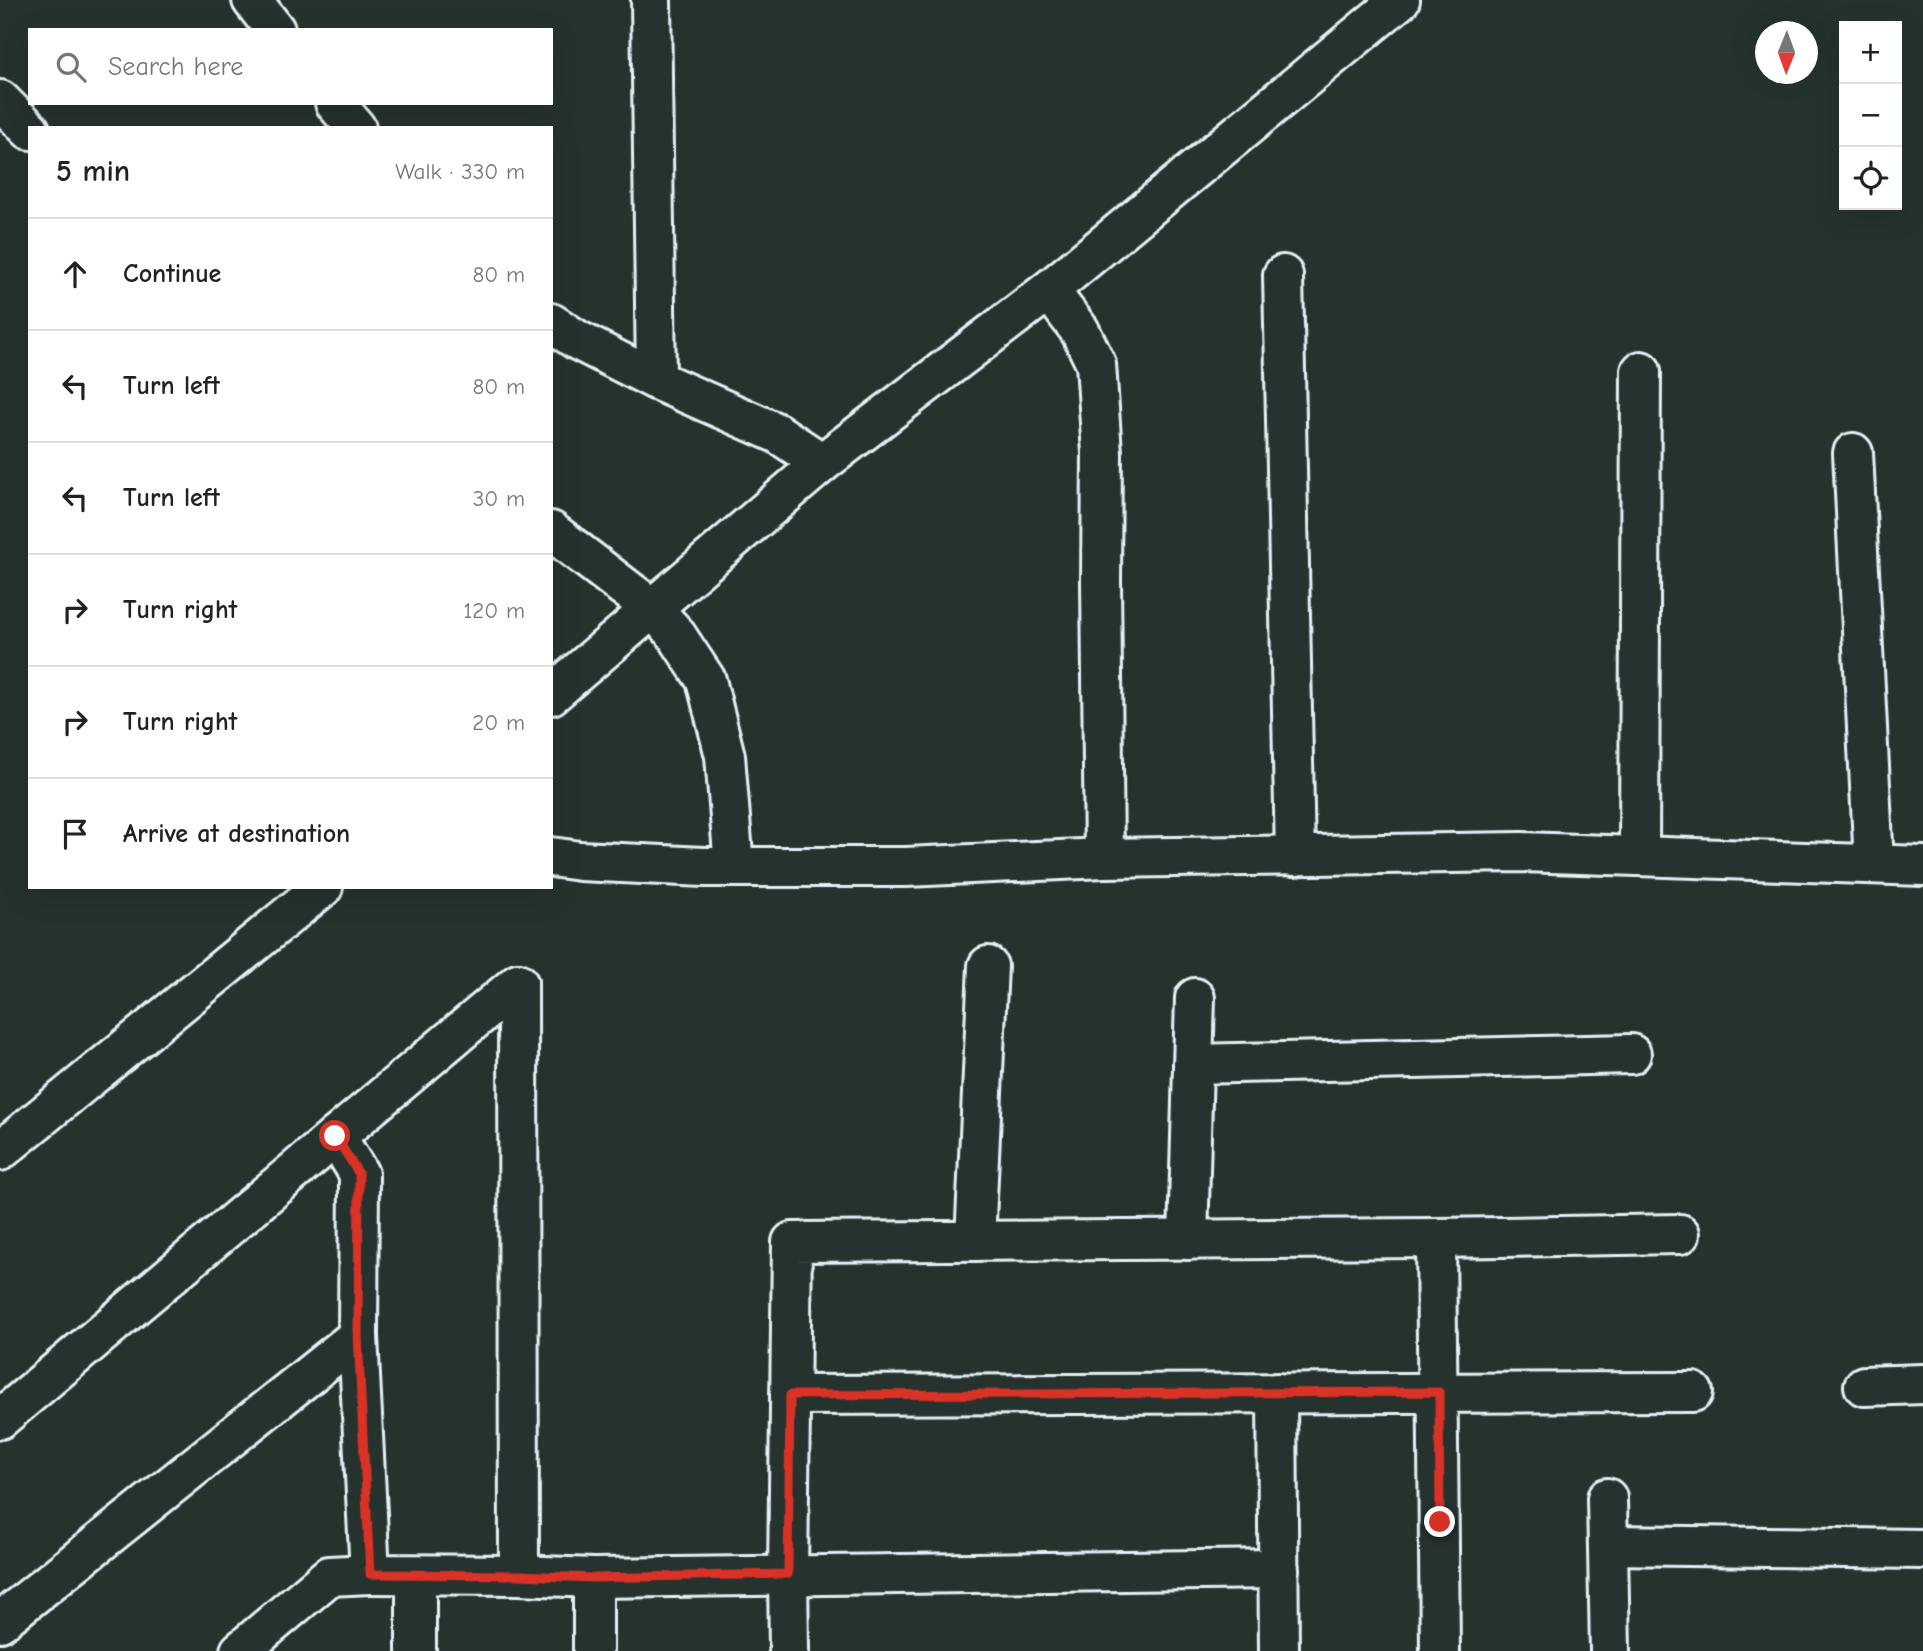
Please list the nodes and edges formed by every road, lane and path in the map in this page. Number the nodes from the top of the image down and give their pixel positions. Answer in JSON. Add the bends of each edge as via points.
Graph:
{"nodes":[{"id":1,"x":252,"y":0,"type":"edge"},
{"id":2,"x":651,"y":0,"type":"edge"},
{"id":3,"x":1400,"y":0,"type":"edge"},
{"id":4,"x":273,"y":28,"type":"edge"},
{"id":5,"x":0,"y":100,"type":"edge"},
{"id":6,"x":337,"y":105,"type":"edge"},
{"id":7,"x":354,"y":126,"type":"edge"},
{"id":8,"x":28,"y":128,"type":"edge"},
{"id":9,"x":1283,"y":275,"type":"dead end"},
{"id":10,"x":1049,"y":290,"type":"junction"},
{"id":11,"x":553,"y":324,"type":"edge"},
{"id":12,"x":1641,"y":372,"type":"dead end"},
{"id":13,"x":656,"y":380,"type":"junction"},
{"id":14,"x":1853,"y":453,"type":"dead end"},
{"id":15,"x":822,"y":463,"type":"junction"},
{"id":16,"x":553,"y":533,"type":"edge"},
{"id":17,"x":653,"y":608,"type":"junction"},
{"id":18,"x":553,"y":693,"type":"edge"},
{"id":19,"x":1295,"y":856,"type":"junction"},
{"id":20,"x":1639,"y":856,"type":"junction"},
{"id":21,"x":553,"y":857,"type":"edge"},
{"id":22,"x":1104,"y":858,"type":"junction"},
{"id":23,"x":1874,"y":864,"type":"junction"},
{"id":24,"x":1923,"y":866,"type":"edge"},
{"id":25,"x":734,"y":867,"type":"junction"},
{"id":26,"x":321,"y":889,"type":"edge"},
{"id":27,"x":988,"y":966,"type":"dead end"},
{"id":28,"x":1195,"y":998,"type":"dead end"},
{"id":29,"x":1631,"y":1054,"type":"dead end"},
{"id":30,"x":1193,"y":1064,"type":"junction"},
{"id":31,"x":335,"y":1136,"type":"junction"},
{"id":32,"x":0,"y":1151,"type":"edge"},
{"id":33,"x":1680,"y":1234,"type":"dead end"},
{"id":34,"x":1436,"y":1238,"type":"junction"},
{"id":35,"x":1188,"y":1240,"type":"junction"},
{"id":36,"x":975,"y":1241,"type":"junction"},
{"id":37,"x":358,"y":1336,"type":"junction"},
{"id":38,"x":1923,"y":1384,"type":"edge"},
{"id":39,"x":1864,"y":1386,"type":"dead end"},
{"id":40,"x":1439,"y":1392,"type":"junction"},
{"id":41,"x":1693,"y":1392,"type":"dead end"},
{"id":42,"x":1277,"y":1393,"type":"junction"},
{"id":43,"x":790,"y":1395,"type":"junction"},
{"id":44,"x":0,"y":1419,"type":"edge"},
{"id":45,"x":1607,"y":1498,"type":"dead end"},
{"id":46,"x":1608,"y":1545,"type":"junction"},
{"id":47,"x":1923,"y":1549,"type":"edge"},
{"id":48,"x":1279,"y":1569,"type":"junction"},
{"id":49,"x":370,"y":1574,"type":"junction"},
{"id":50,"x":788,"y":1574,"type":"junction"},
{"id":51,"x":519,"y":1575,"type":"junction"},
{"id":52,"x":416,"y":1576,"type":"junction"},
{"id":53,"x":593,"y":1578,"type":"junction"},
{"id":54,"x":0,"y":1622,"type":"edge"},
{"id":55,"x":252,"y":1646,"type":"edge"},
{"id":56,"x":416,"y":1651,"type":"edge"},
{"id":57,"x":593,"y":1651,"type":"edge"},
{"id":58,"x":789,"y":1651,"type":"edge"},
{"id":59,"x":1279,"y":1651,"type":"edge"},
{"id":60,"x":1440,"y":1651,"type":"edge"},
{"id":61,"x":1609,"y":1651,"type":"edge"}],
"edges":[{"from":1,"to":4,"type":"street"},
{"from":2,"to":13,"type":"street"},
{"from":3,"to":10,"type":"street"},
{"from":5,"to":8,"type":"street"},
{"from":6,"to":7,"type":"street"},
{"from":9,"to":19,"type":"street"},
{"from":10,"to":15,"type":"street"},
{"from":10,"to":22,"type":"street","via":[[1080,331],[1096,365],[1102,453]]},
{"from":11,"to":13,"type":"street"},
{"from":12,"to":20,"type":"street"},
{"from":13,"to":15,"type":"street","via":[[777,433]]},
{"from":14,"to":23,"type":"street"},
{"from":15,"to":17,"type":"street"},
{"from":16,"to":17,"type":"street"},
{"from":17,"to":18,"type":"street"},
{"from":17,"to":25,"type":"street","via":[[706,680],[725,756]]},
{"from":19,"to":20,"type":"street","via":[[1522,852]]},
{"from":19,"to":22,"type":"street"},
{"from":20,"to":23,"type":"street"},
{"from":21,"to":25,"type":"street"},
{"from":22,"to":25,"type":"street","via":[[906,867]]},
{"from":23,"to":24,"type":"street"},
{"from":26,"to":32,"type":"street"},
{"from":27,"to":36,"type":"street"},
{"from":28,"to":30,"type":"street"},
{"from":29,"to":30,"type":"street"},
{"from":30,"to":35,"type":"street"},
{"from":31,"to":37,"type":"street","via":[[359,1174]]},
{"from":31,"to":44,"type":"street"},
{"from":31,"to":51,"type":"street","via":[[518,983]]},
{"from":33,"to":34,"type":"street"},
{"from":34,"to":35,"type":"street"},
{"from":34,"to":40,"type":"street"},
{"from":35,"to":36,"type":"street"},
{"from":36,"to":43,"type":"street","via":[[792,1242]]},
{"from":37,"to":49,"type":"street"},
{"from":37,"to":54,"type":"street"},
{"from":38,"to":39,"type":"street"},
{"from":40,"to":41,"type":"street"},
{"from":40,"to":42,"type":"street"},
{"from":40,"to":60,"type":"street"},
{"from":42,"to":43,"type":"street"},
{"from":42,"to":48,"type":"street"},
{"from":43,"to":50,"type":"street"},
{"from":45,"to":46,"type":"street"},
{"from":46,"to":47,"type":"street"},
{"from":46,"to":61,"type":"street"},
{"from":48,"to":50,"type":"street"},
{"from":48,"to":59,"type":"street"},
{"from":49,"to":52,"type":"street"},
{"from":49,"to":55,"type":"street","via":[[329,1576]]},
{"from":50,"to":53,"type":"street"},
{"from":50,"to":58,"type":"street"},
{"from":51,"to":52,"type":"street"},
{"from":51,"to":53,"type":"street"},
{"from":52,"to":56,"type":"street"},
{"from":53,"to":57,"type":"street"}]}
